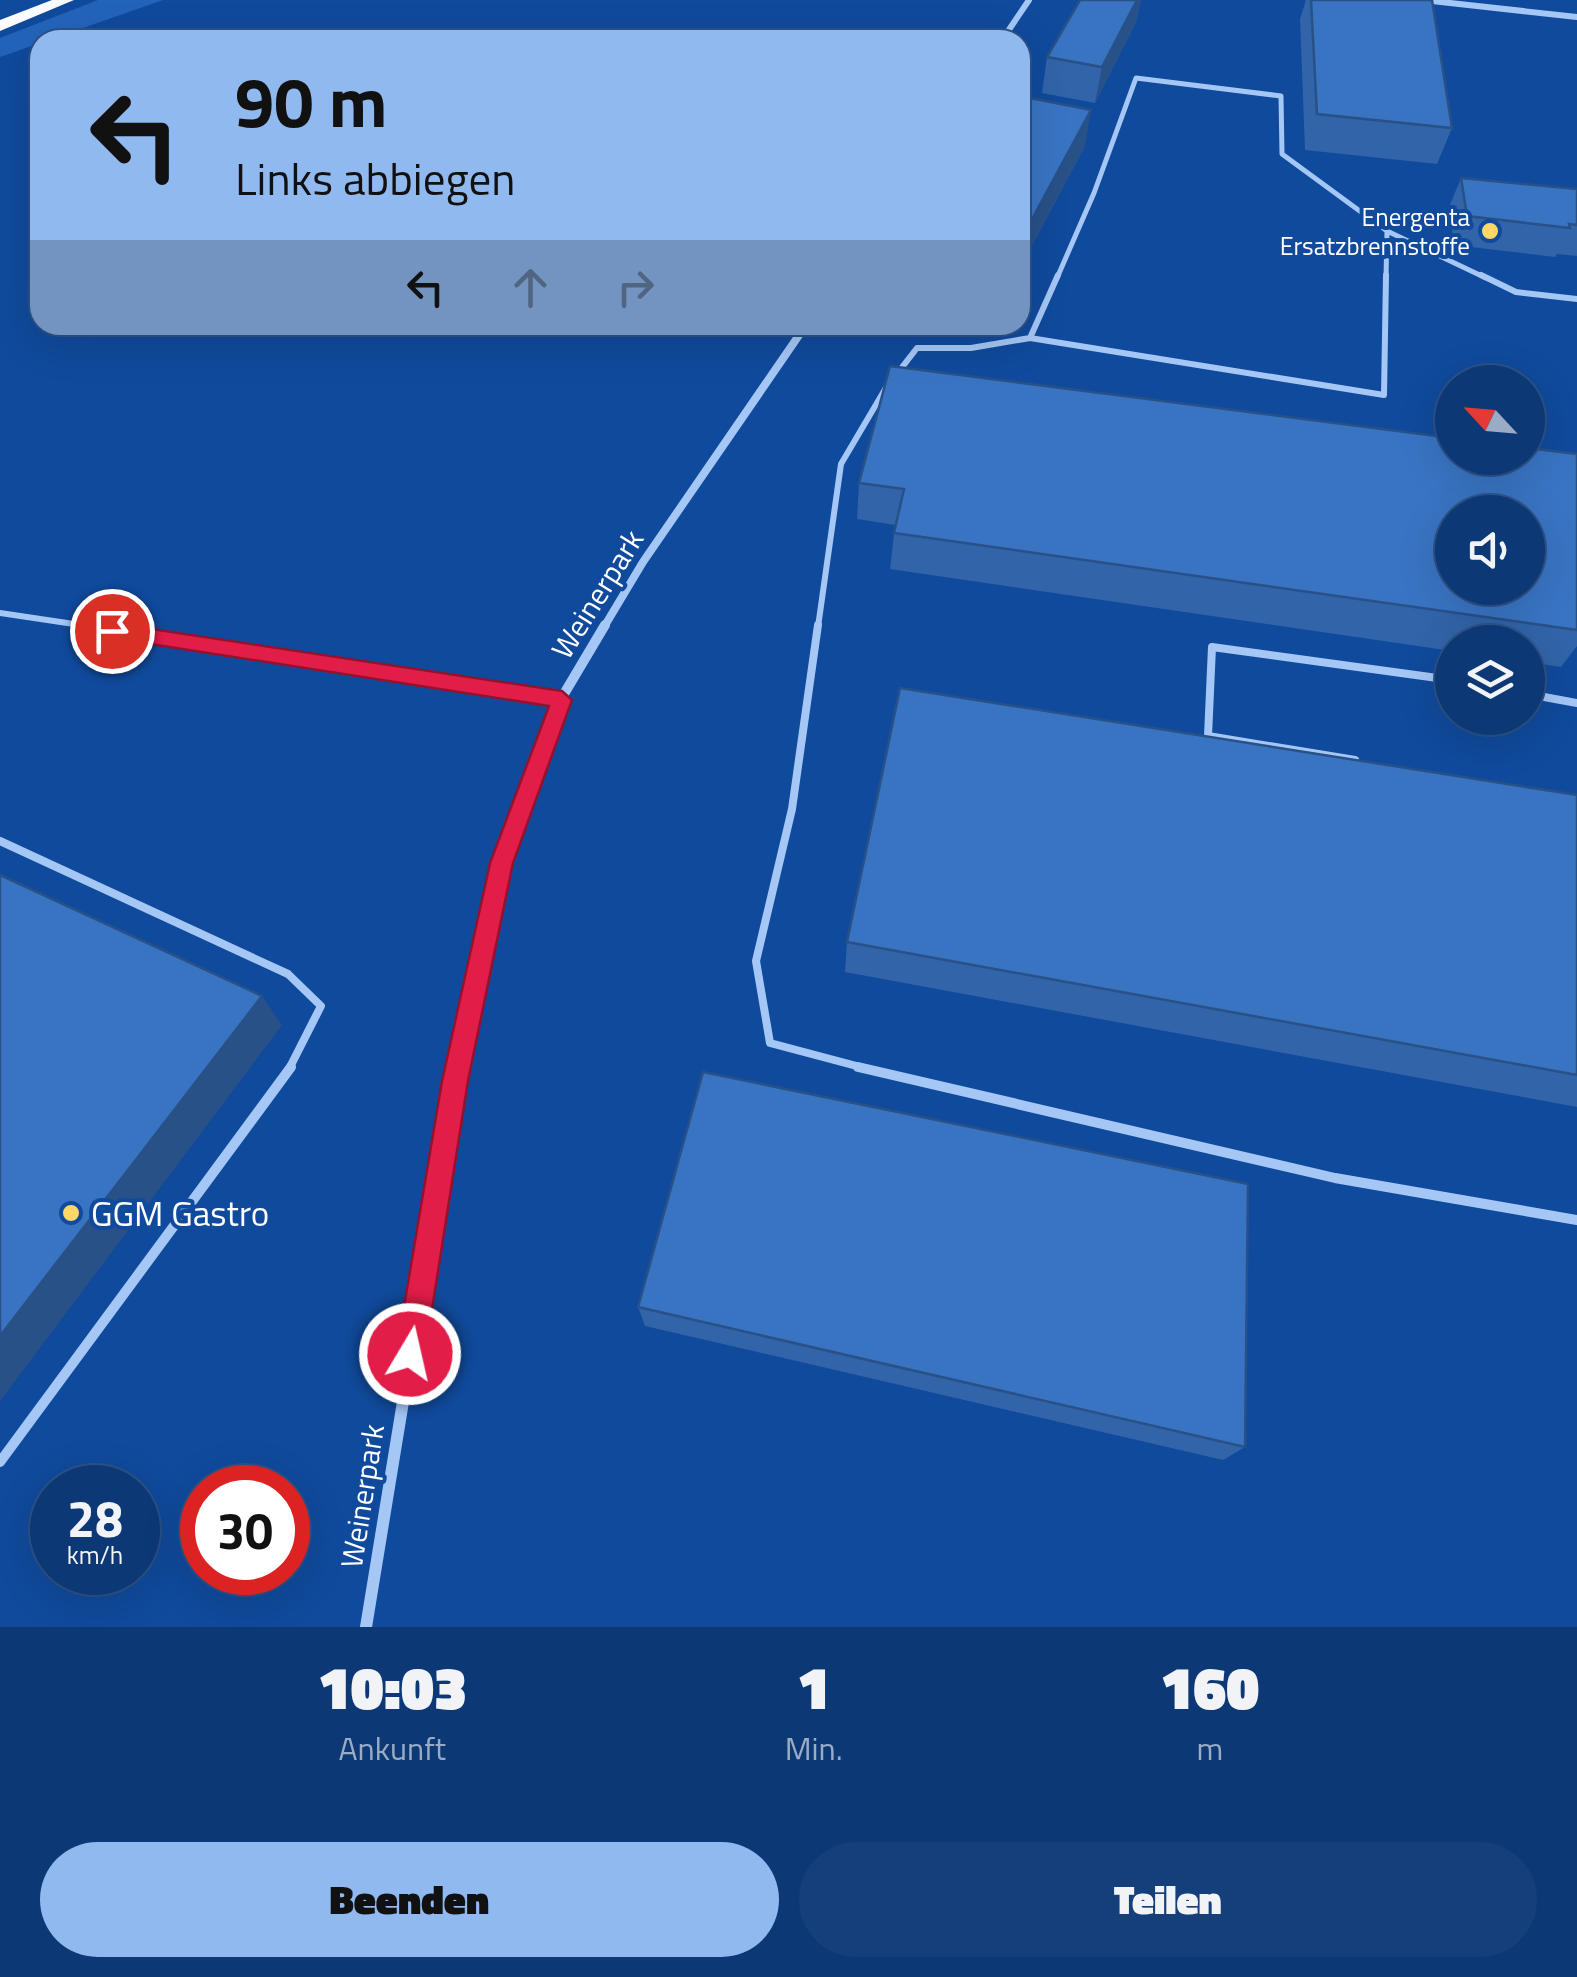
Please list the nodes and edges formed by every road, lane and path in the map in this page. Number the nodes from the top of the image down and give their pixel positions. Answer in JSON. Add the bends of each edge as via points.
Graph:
{"nodes":[{"id":1,"x":66,"y":0,"type":"edge"},
{"id":2,"x":1029,"y":0,"type":"edge"},
{"id":3,"x":1423,"y":0,"type":"edge"},
{"id":4,"x":1577,"y":17,"type":"edge"},
{"id":5,"x":0,"y":26,"type":"edge"},
{"id":6,"x":1009,"y":30,"type":"edge"},
{"id":7,"x":1388,"y":231,"type":"junction"},
{"id":8,"x":1577,"y":299,"type":"edge"},
{"id":9,"x":799,"y":335,"type":"edge"},
{"id":10,"x":1030,"y":338,"type":"junction"},
{"id":11,"x":0,"y":614,"type":"edge"},
{"id":12,"x":1435,"y":678,"type":"edge"},
{"id":13,"x":1545,"y":697,"type":"edge"},
{"id":14,"x":562,"y":700,"type":"junction"},
{"id":15,"x":1577,"y":703,"type":"edge"},
{"id":16,"x":1362,"y":761,"type":"edge"},
{"id":17,"x":0,"y":841,"type":"edge"},
{"id":18,"x":1577,"y":1220,"type":"edge"},
{"id":19,"x":0,"y":1462,"type":"edge"},
{"id":20,"x":366,"y":1627,"type":"edge"}],
"edges":[{"from":1,"to":5,"type":"highway"},
{"from":2,"to":6,"type":"street"},
{"from":3,"to":4,"type":"street"},
{"from":7,"to":8,"type":"lane","via":[[1516,292]]},
{"from":7,"to":10,"type":"lane","via":[[1384,395]]},
{"from":7,"to":10,"type":"lane","via":[[1282,154],[1282,96],[1136,78]]},
{"from":9,"to":14,"type":"street","name":"Weinerpark","via":[[643,562]]},
{"from":10,"to":18,"type":"lane","via":[[917,348],[842,464],[792,808],[756,961],[770,1043],[1288,1168],[1467,1206]]},
{"from":11,"to":14,"type":"lane"},
{"from":12,"to":16,"type":"lane","via":[[1212,647],[1208,736]]},
{"from":13,"to":15,"type":"lane"},
{"from":14,"to":20,"type":"street","name":"Weinerpark","via":[[502,863],[455,1081]]},
{"from":17,"to":19,"type":"lane","via":[[288,974],[321,1006],[294,1063]]}]}
